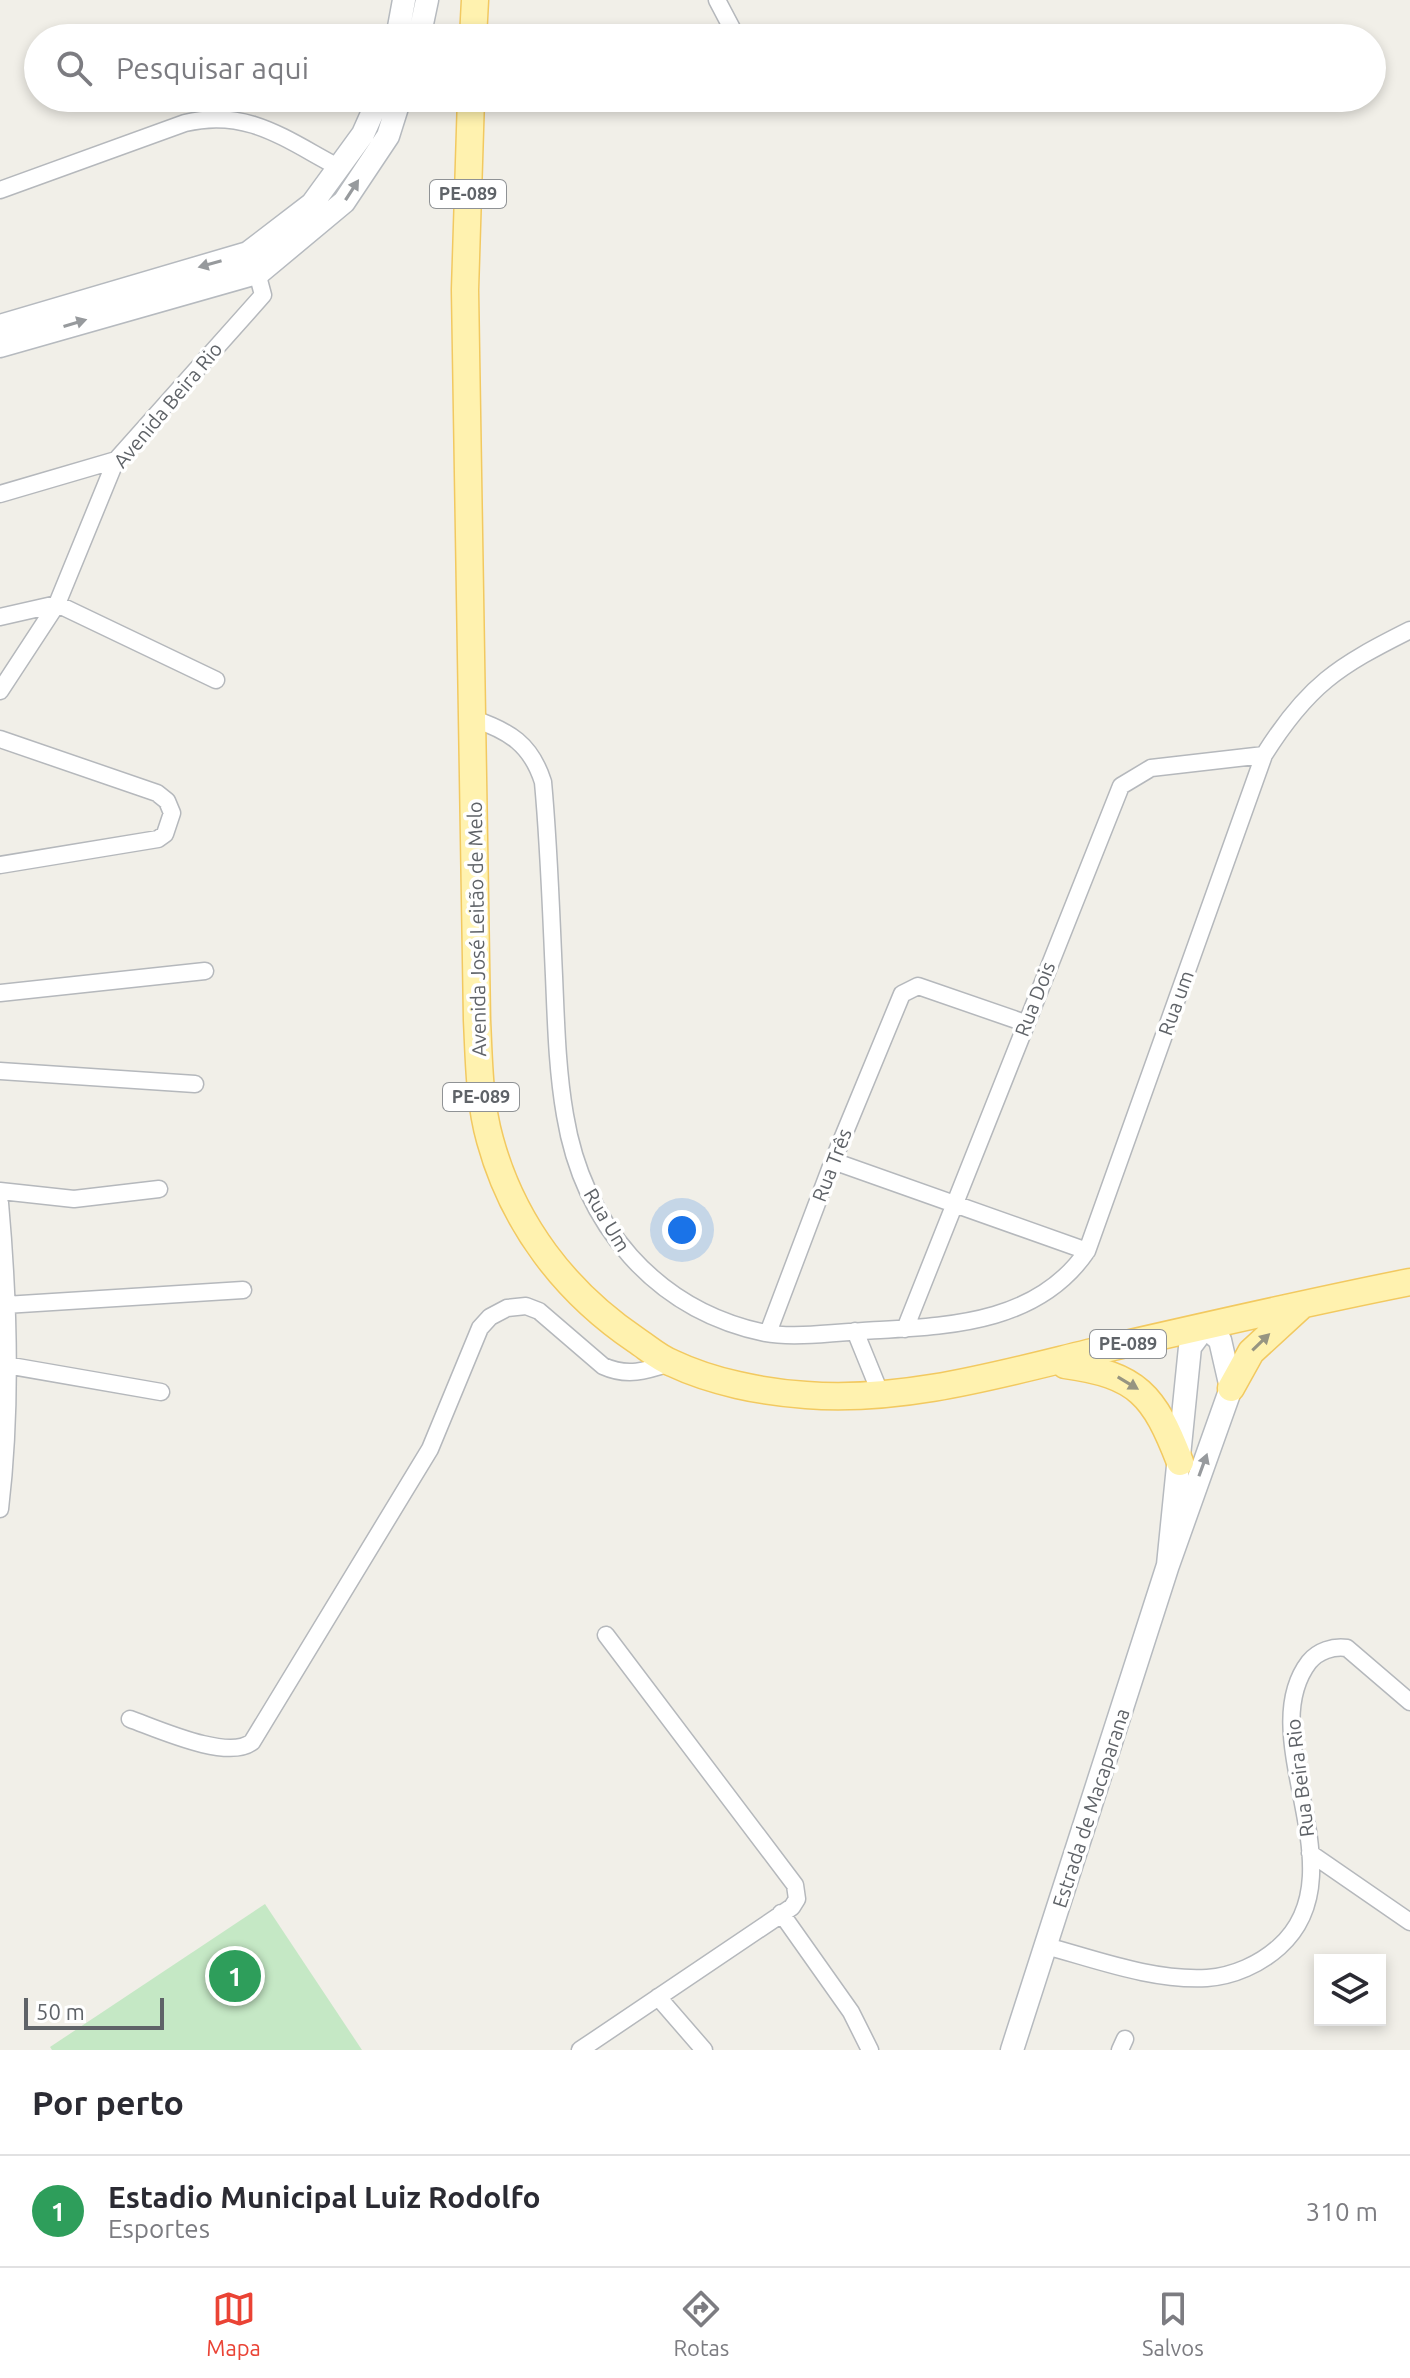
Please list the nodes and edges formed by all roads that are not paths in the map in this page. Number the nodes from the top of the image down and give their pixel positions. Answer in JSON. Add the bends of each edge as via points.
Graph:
{"nodes":[{"id":1,"x":404,"y":0,"type":"edge"},
{"id":2,"x":427,"y":0,"type":"edge"},
{"id":3,"x":475,"y":0,"type":"edge"},
{"id":4,"x":717,"y":0,"type":"edge"},
{"id":5,"x":400,"y":24,"type":"edge"},
{"id":6,"x":422,"y":24,"type":"edge"},
{"id":7,"x":474,"y":24,"type":"edge"},
{"id":8,"x":730,"y":24,"type":"edge"},
{"id":9,"x":373,"y":112,"type":"edge"},
{"id":10,"x":396,"y":112,"type":"edge"},
{"id":11,"x":471,"y":112,"type":"edge"},
{"id":12,"x":338,"y":167,"type":"junction"},
{"id":13,"x":0,"y":190,"type":"edge"},
{"id":14,"x":319,"y":212,"type":"junction"},
{"id":15,"x":254,"y":262,"type":"junction"},
{"id":16,"x":0,"y":326,"type":"edge"},
{"id":17,"x":0,"y":346,"type":"edge"},
{"id":18,"x":116,"y":460,"type":"junction"},
{"id":19,"x":0,"y":494,"type":"edge"},
{"id":20,"x":57,"y":604,"type":"junction"},
{"id":21,"x":0,"y":617,"type":"edge"},
{"id":22,"x":1410,"y":630,"type":"edge"},
{"id":23,"x":216,"y":680,"type":"dead end"},
{"id":24,"x":0,"y":691,"type":"edge"},
{"id":25,"x":474,"y":719,"type":"junction"},
{"id":26,"x":0,"y":739,"type":"edge"},
{"id":27,"x":1264,"y":755,"type":"junction"},
{"id":28,"x":0,"y":865,"type":"edge"},
{"id":29,"x":205,"y":971,"type":"dead end"},
{"id":30,"x":0,"y":993,"type":"edge"},
{"id":31,"x":1025,"y":1023,"type":"junction"},
{"id":32,"x":0,"y":1071,"type":"edge"},
{"id":33,"x":195,"y":1084,"type":"dead end"},
{"id":34,"x":833,"y":1161,"type":"junction"},
{"id":35,"x":159,"y":1189,"type":"dead end"},
{"id":36,"x":0,"y":1191,"type":"edge"},
{"id":37,"x":0,"y":1203,"type":"edge"},
{"id":38,"x":955,"y":1205,"type":"junction"},
{"id":39,"x":1087,"y":1251,"type":"junction"},
{"id":40,"x":3,"y":1252,"type":"edge"},
{"id":41,"x":1410,"y":1282,"type":"edge"},
{"id":42,"x":243,"y":1290,"type":"dead end"},
{"id":43,"x":1303,"y":1304,"type":"junction"},
{"id":44,"x":5,"y":1305,"type":"junction"},
{"id":45,"x":1205,"y":1327,"type":"junction"},
{"id":46,"x":905,"y":1329,"type":"junction"},
{"id":47,"x":855,"y":1331,"type":"junction"},
{"id":48,"x":768,"y":1333,"type":"junction"},
{"id":49,"x":670,"y":1363,"type":"junction"},
{"id":50,"x":1053,"y":1364,"type":"junction"},
{"id":51,"x":3,"y":1365,"type":"edge"},
{"id":52,"x":1231,"y":1388,"type":"junction"},
{"id":53,"x":161,"y":1392,"type":"dead end"},
{"id":54,"x":881,"y":1395,"type":"junction"},
{"id":55,"x":4,"y":1425,"type":"edge"},
{"id":56,"x":1180,"y":1462,"type":"junction"},
{"id":57,"x":0,"y":1509,"type":"edge"},
{"id":58,"x":1168,"y":1565,"type":"junction"},
{"id":59,"x":606,"y":1635,"type":"dead end"},
{"id":60,"x":1410,"y":1702,"type":"edge"},
{"id":61,"x":130,"y":1719,"type":"dead end"},
{"id":62,"x":1310,"y":1853,"type":"junction"},
{"id":63,"x":786,"y":1910,"type":"junction"},
{"id":64,"x":1410,"y":1922,"type":"edge"},
{"id":65,"x":1046,"y":1946,"type":"junction"},
{"id":66,"x":658,"y":1997,"type":"junction"},
{"id":67,"x":580,"y":2050,"type":"edge"},
{"id":68,"x":704,"y":2050,"type":"edge"},
{"id":69,"x":870,"y":2050,"type":"edge"},
{"id":70,"x":1012,"y":2050,"type":"edge"}],
"edges":[{"from":1,"to":5,"type":"street"},
{"from":2,"to":6,"type":"street"},
{"from":3,"to":7,"type":"main road"},
{"from":4,"to":8,"type":"street"},
{"from":9,"to":12,"type":"street"},
{"from":14,"to":10,"type":"street","one_way":true,"via":[[344,202],[388,136]]},
{"from":11,"to":25,"type":"main road","name":"Avenida José Leitão de Melo","number":"PE-089","via":[[465,290]]},
{"from":12,"to":13,"type":"street","via":[[247,121],[214,118],[185,123]]},
{"from":12,"to":14,"type":"street"},
{"from":14,"to":15,"type":"street"},
{"from":15,"to":16,"type":"street","one_way":true},
{"from":17,"to":15,"type":"street","one_way":true},
{"from":15,"to":18,"type":"street","name":"Avenida Beira Rio","via":[[263,295]]},
{"from":18,"to":19,"type":"street"},
{"from":18,"to":20,"type":"street","name":"Avenida Beira Rio"},
{"from":20,"to":21,"type":"street"},
{"from":20,"to":23,"type":"street"},
{"from":20,"to":24,"type":"street","name":"Avenida Beira Rio"},
{"from":22,"to":27,"type":"street","name":"Rua um","via":[[1346,662],[1318,684]]},
{"from":25,"to":48,"type":"street","name":"Rua Um","via":[[517,739],[538,765],[543,782],[559,1066],[565,1117],[585,1184],[634,1264],[650,1279],[709,1314]]},
{"from":25,"to":49,"type":"main road","name":"Avenida José Leitão de Melo","number":"PE-089","via":[[477,1020],[481,1098],[490,1139],[537,1245],[609,1321]]},
{"from":26,"to":28,"type":"street","via":[[157,793],[172,813],[165,834],[152,840]]},
{"from":27,"to":31,"type":"street","name":"Rua Dois","via":[[1151,768],[1132,776],[1117,792]]},
{"from":27,"to":39,"type":"street","name":"Rua um"},
{"from":29,"to":30,"type":"street"},
{"from":31,"to":34,"type":"street","name":"Rua Três","via":[[918,986],[904,991]]},
{"from":31,"to":38,"type":"street","name":"Rua Dois"},
{"from":32,"to":33,"type":"street"},
{"from":34,"to":38,"type":"street"},
{"from":34,"to":48,"type":"street","name":"Rua Três"},
{"from":35,"to":36,"type":"street","via":[[74,1199]]},
{"from":37,"to":40,"type":"street"},
{"from":38,"to":39,"type":"street"},
{"from":38,"to":46,"type":"street","name":"Rua Dois"},
{"from":39,"to":46,"type":"street","name":"Rua Um","via":[[1065,1278],[1007,1312],[957,1325]]},
{"from":40,"to":44,"type":"street"},
{"from":41,"to":43,"type":"main road","name":"Avenida José Leitão de Melo","number":"PE-089"},
{"from":42,"to":44,"type":"street"},
{"from":43,"to":45,"type":"main road","name":"Avenida José Leitão de Melo","number":"PE-089"},
{"from":52,"to":43,"type":"main road","one_way":true,"via":[[1251,1352]]},
{"from":44,"to":51,"type":"street"},
{"from":45,"to":50,"type":"main road","name":"Avenida José Leitão de Melo","number":"PE-089"},
{"from":45,"to":52,"type":"street","via":[[1220,1340]]},
{"from":45,"to":56,"type":"street","name":"Estrada de Macaparana","via":[[1190,1347]]},
{"from":46,"to":47,"type":"street","name":"Rua Um"},
{"from":47,"to":48,"type":"street","name":"Rua Um"},
{"from":47,"to":54,"type":"street"},
{"from":49,"to":54,"type":"main road","name":"Avenida José Leitão de Melo","number":"PE-089","via":[[763,1389]]},
{"from":49,"to":61,"type":"street","via":[[645,1371],[615,1371],[539,1311],[518,1305],[497,1312],[480,1328],[430,1449],[252,1742],[241,1749],[224,1749]]},
{"from":50,"to":54,"type":"main road","name":"Avenida José Leitão de Melo","number":"PE-089"},
{"from":50,"to":56,"type":"main road","one_way":true,"via":[[1101,1371],[1135,1386],[1161,1415]]},
{"from":51,"to":53,"type":"street"},
{"from":51,"to":55,"type":"street"},
{"from":58,"to":52,"type":"street","name":"Estrada de Macaparana","one_way":true},
{"from":55,"to":57,"type":"street"},
{"from":56,"to":58,"type":"street","name":"Estrada de Macaparana"},
{"from":58,"to":65,"type":"street","name":"Estrada de Macaparana"},
{"from":59,"to":63,"type":"street","via":[[795,1885],[797,1899]]},
{"from":60,"to":62,"type":"street","name":"Rua Beira Rio","via":[[1355,1653],[1336,1648],[1312,1658],[1295,1692],[1293,1724]]},
{"from":62,"to":64,"type":"street"},
{"from":62,"to":65,"type":"street","name":"Rua Beira Rio","via":[[1310,1887],[1301,1923],[1270,1954],[1236,1972],[1209,1978],[1155,1974]]},
{"from":63,"to":66,"type":"street"},
{"from":63,"to":69,"type":"street"},
{"from":65,"to":70,"type":"street","name":"Estrada de Macaparana"},
{"from":66,"to":67,"type":"street"},
{"from":66,"to":68,"type":"street"}]}
